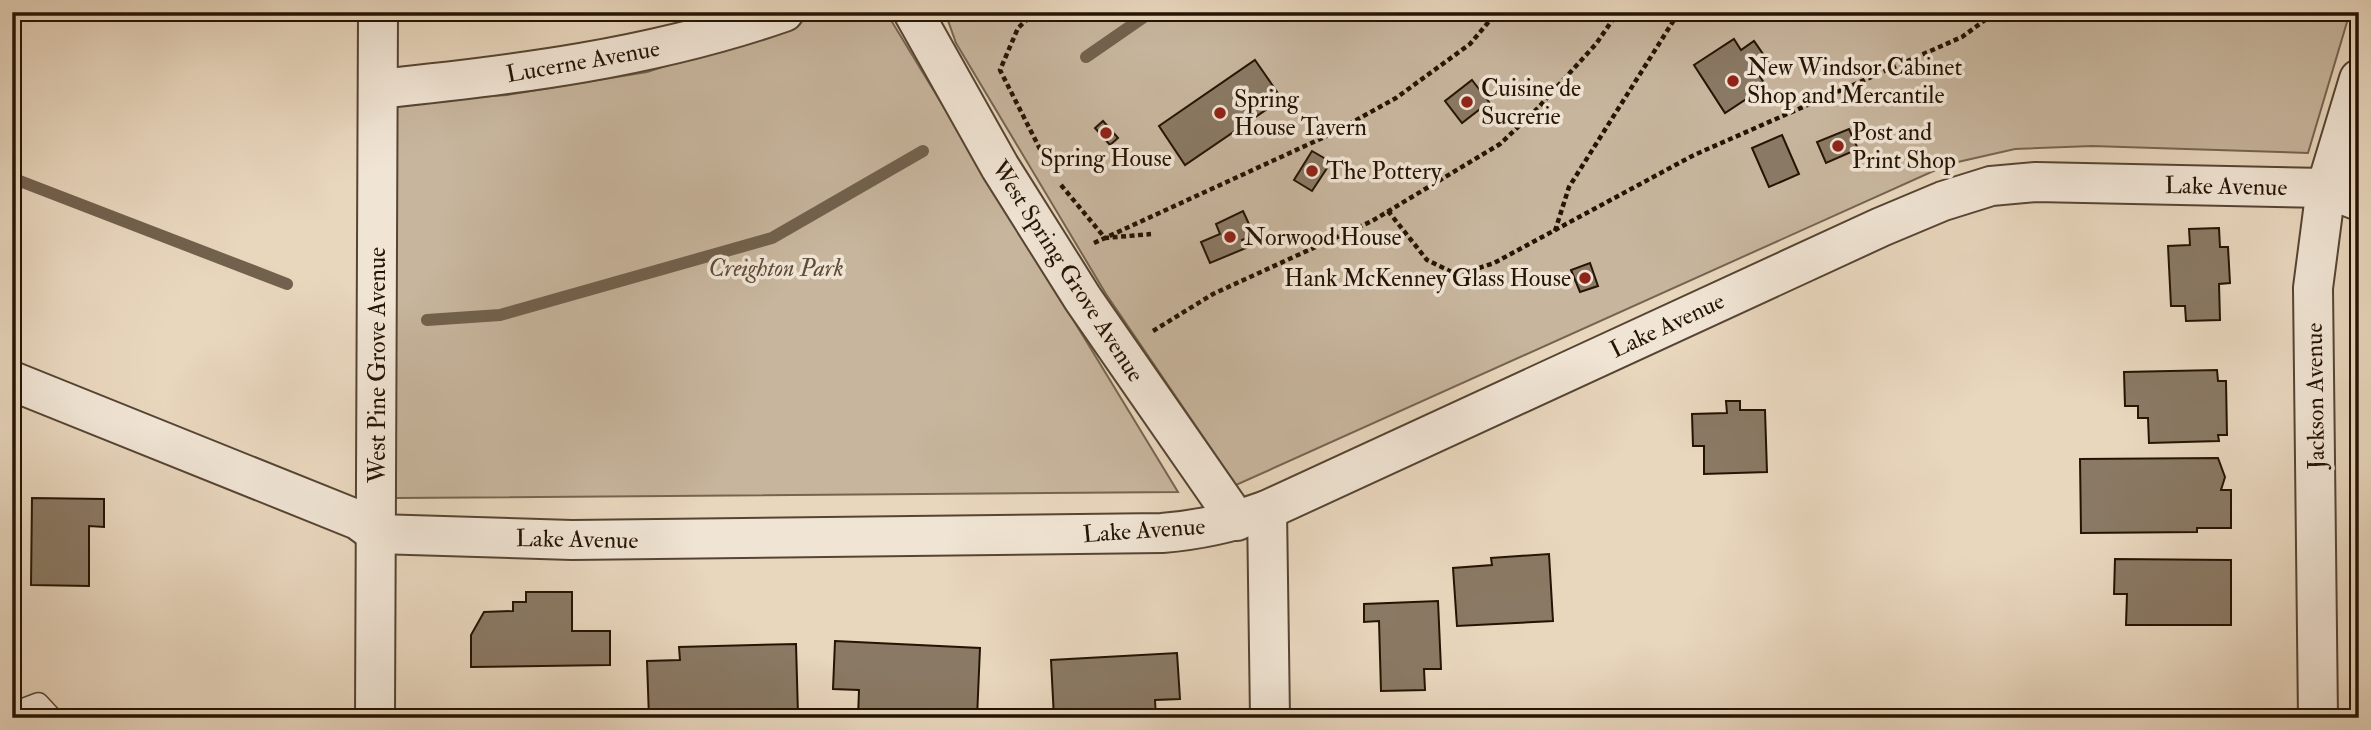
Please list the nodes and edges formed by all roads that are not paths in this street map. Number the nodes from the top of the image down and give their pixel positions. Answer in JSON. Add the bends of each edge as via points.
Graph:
{"nodes":[{"id":1,"x":378,"y":12,"type":"edge"},
{"id":2,"x":784,"y":12,"type":"edge"},
{"id":3,"x":913,"y":12,"type":"edge"},
{"id":4,"x":2359,"y":79,"type":"edge"},
{"id":5,"x":378,"y":89,"type":"junction"},
{"id":6,"x":2343,"y":195,"type":"edge"},
{"id":7,"x":12,"y":381,"type":"edge"},
{"id":8,"x":1252,"y":515,"type":"junction"},
{"id":9,"x":377,"y":534,"type":"junction"},
{"id":10,"x":12,"y":715,"type":"edge"},
{"id":11,"x":50,"y":718,"type":"edge"},
{"id":12,"x":375,"y":718,"type":"edge"},
{"id":13,"x":1270,"y":718,"type":"edge"},
{"id":14,"x":2318,"y":718,"type":"edge"}],
"edges":[{"from":1,"to":5,"type":"street","name":"West Pine Grove Avenue"},
{"from":2,"to":5,"type":"street","name":"Lucerne Avenue","via":[[662,47],[573,66]]},
{"from":3,"to":8,"type":"street","name":"West Spring Grove Avenue","via":[[1000,167],[1119,352]]},
{"from":4,"to":6,"type":"street","name":"Jackson Avenue"},
{"from":5,"to":9,"type":"street","name":"West Pine Grove Avenue"},
{"from":6,"to":8,"type":"street","name":"Lake Avenue","via":[[2036,182],[1991,186],[1881,226]]},
{"from":6,"to":14,"type":"street","name":"Jackson Avenue","via":[[2314,288]]},
{"from":7,"to":9,"type":"street","name":"Lake Avenue","via":[[358,520]]},
{"from":8,"to":9,"type":"street","name":"Lake Avenue","via":[[1198,530],[1162,533],[572,540]]},
{"from":8,"to":13,"type":"street"},
{"from":9,"to":12,"type":"street","name":"West Pine Grove Avenue"},
{"from":10,"to":11,"type":"lane","via":[[38,705]]}]}
